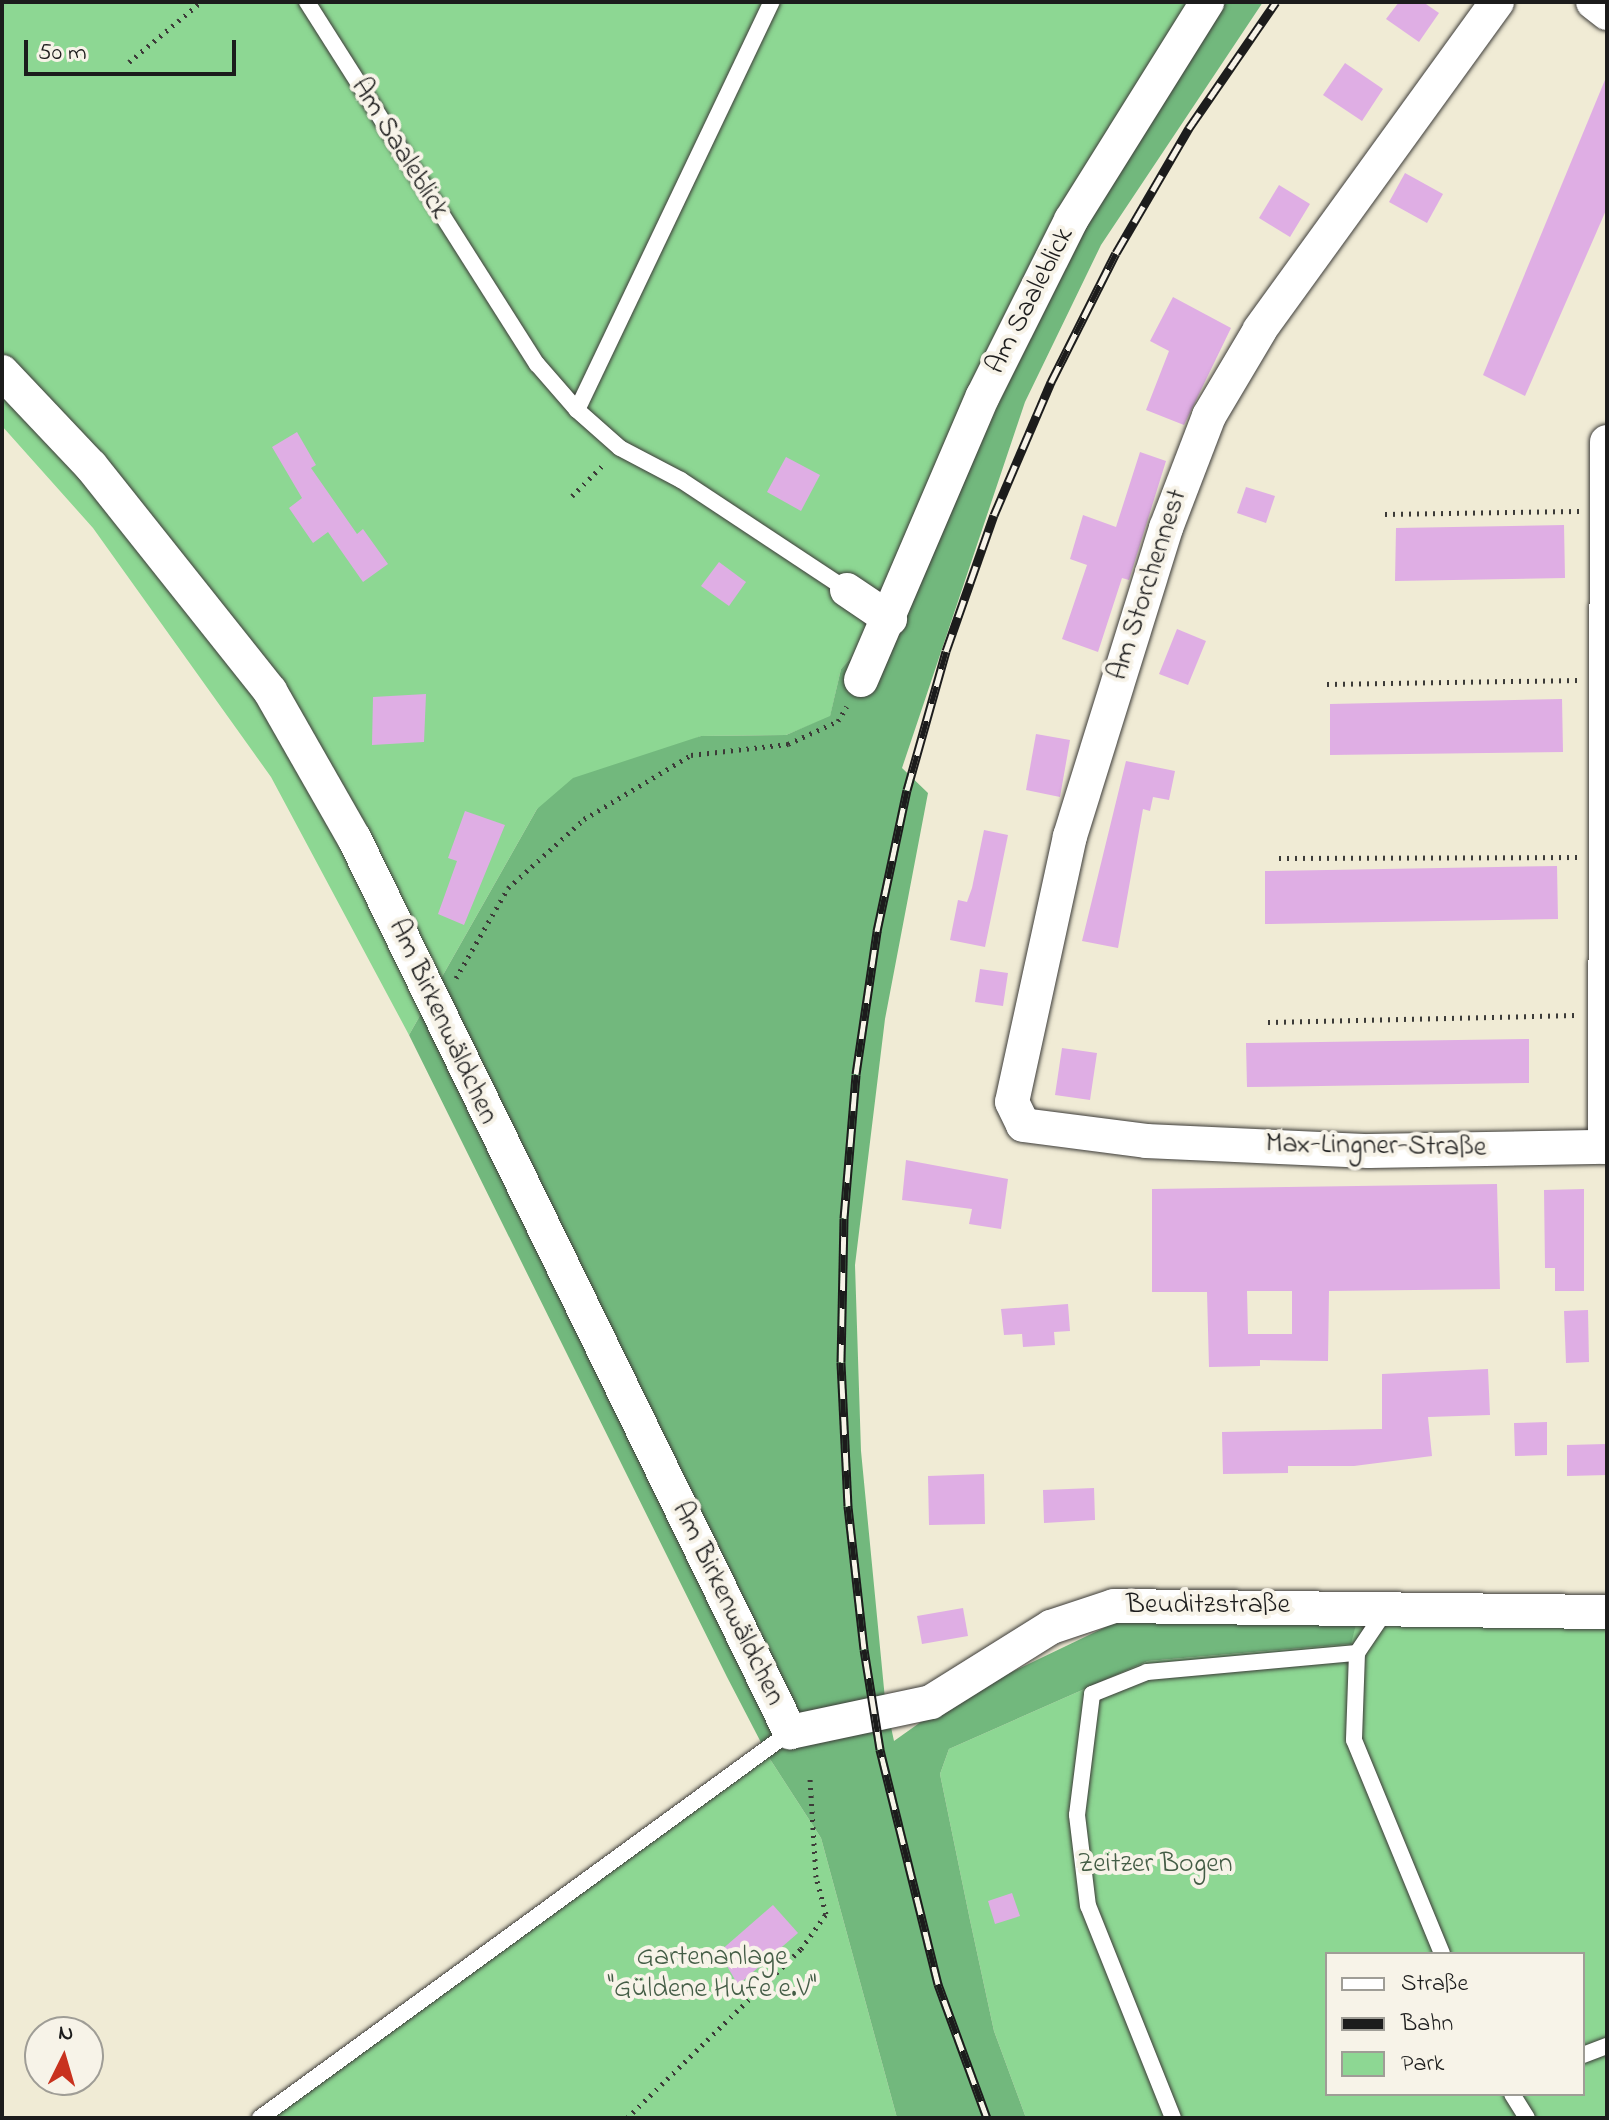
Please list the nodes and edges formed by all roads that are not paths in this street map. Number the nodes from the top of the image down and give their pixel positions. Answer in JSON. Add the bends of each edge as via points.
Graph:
{"nodes":[{"id":1,"x":307,"y":2,"type":"edge"},
{"id":2,"x":772,"y":2,"type":"edge"},
{"id":3,"x":1207,"y":2,"type":"edge"},
{"id":4,"x":1497,"y":2,"type":"edge"},
{"id":5,"x":1593,"y":2,"type":"edge"},
{"id":6,"x":1607,"y":13,"type":"edge"},
{"id":7,"x":2,"y":372,"type":"edge"},
{"id":8,"x":577,"y":410,"type":"junction"},
{"id":9,"x":1607,"y":442,"type":"edge"},
{"id":10,"x":847,"y":590,"type":"joint"},
{"id":11,"x":890,"y":619,"type":"junction"},
{"id":12,"x":861,"y":680,"type":"road end"},
{"id":13,"x":1146,"y":1141,"type":"joint"},
{"id":14,"x":1606,"y":1147,"type":"edge"},
{"id":15,"x":1388,"y":1607,"type":"junction"},
{"id":16,"x":1607,"y":1612,"type":"edge"},
{"id":17,"x":1357,"y":1653,"type":"junction"},
{"id":18,"x":790,"y":1732,"type":"junction"},
{"id":19,"x":1441,"y":1952,"type":"edge"},
{"id":20,"x":1607,"y":2046,"type":"edge"},
{"id":21,"x":1585,"y":2054,"type":"edge"},
{"id":22,"x":1513,"y":2096,"type":"edge"},
{"id":23,"x":260,"y":2118,"type":"edge"},
{"id":24,"x":1173,"y":2118,"type":"edge"},
{"id":25,"x":1527,"y":2118,"type":"edge"}],
"edges":[{"from":1,"to":8,"type":"lane","name":"Am Saaleblick","via":[[537,364]]},
{"from":2,"to":8,"type":"lane"},
{"from":3,"to":11,"type":"street","name":"Am Saaleblick","via":[[1071,220],[983,396]]},
{"from":4,"to":13,"type":"street","name":"Am Storchennest","via":[[1260,330],[1209,416],[1166,528],[1097,748],[1042,948],[1012,1102],[1023,1125]]},
{"from":5,"to":6,"type":"street"},
{"from":7,"to":18,"type":"street","name":"Am Birkenwäldchen","via":[[91,466],[270,691],[354,838]]},
{"from":8,"to":10,"type":"lane","name":"Am Saaleblick","via":[[620,448],[681,480]]},
{"from":9,"to":14,"type":"street","name":"Max-Lingner-Straße"},
{"from":10,"to":11,"type":"street"},
{"from":11,"to":12,"type":"street","name":"Am Saaleblick"},
{"from":13,"to":14,"type":"street","name":"Max-Lingner-Straße","via":[[1369,1151]]},
{"from":15,"to":16,"type":"street","name":"Beuditzstraße"},
{"from":15,"to":17,"type":"lane"},
{"from":15,"to":18,"type":"street","name":"Beuditzstraße","via":[[1114,1606],[1051,1627],[931,1702]]},
{"from":17,"to":19,"type":"lane","via":[[1354,1740]]},
{"from":17,"to":24,"type":"lane","via":[[1147,1672],[1092,1694],[1077,1815],[1088,1906]]},
{"from":18,"to":23,"type":"lane"},
{"from":20,"to":21,"type":"lane"},
{"from":22,"to":25,"type":"lane"}]}
